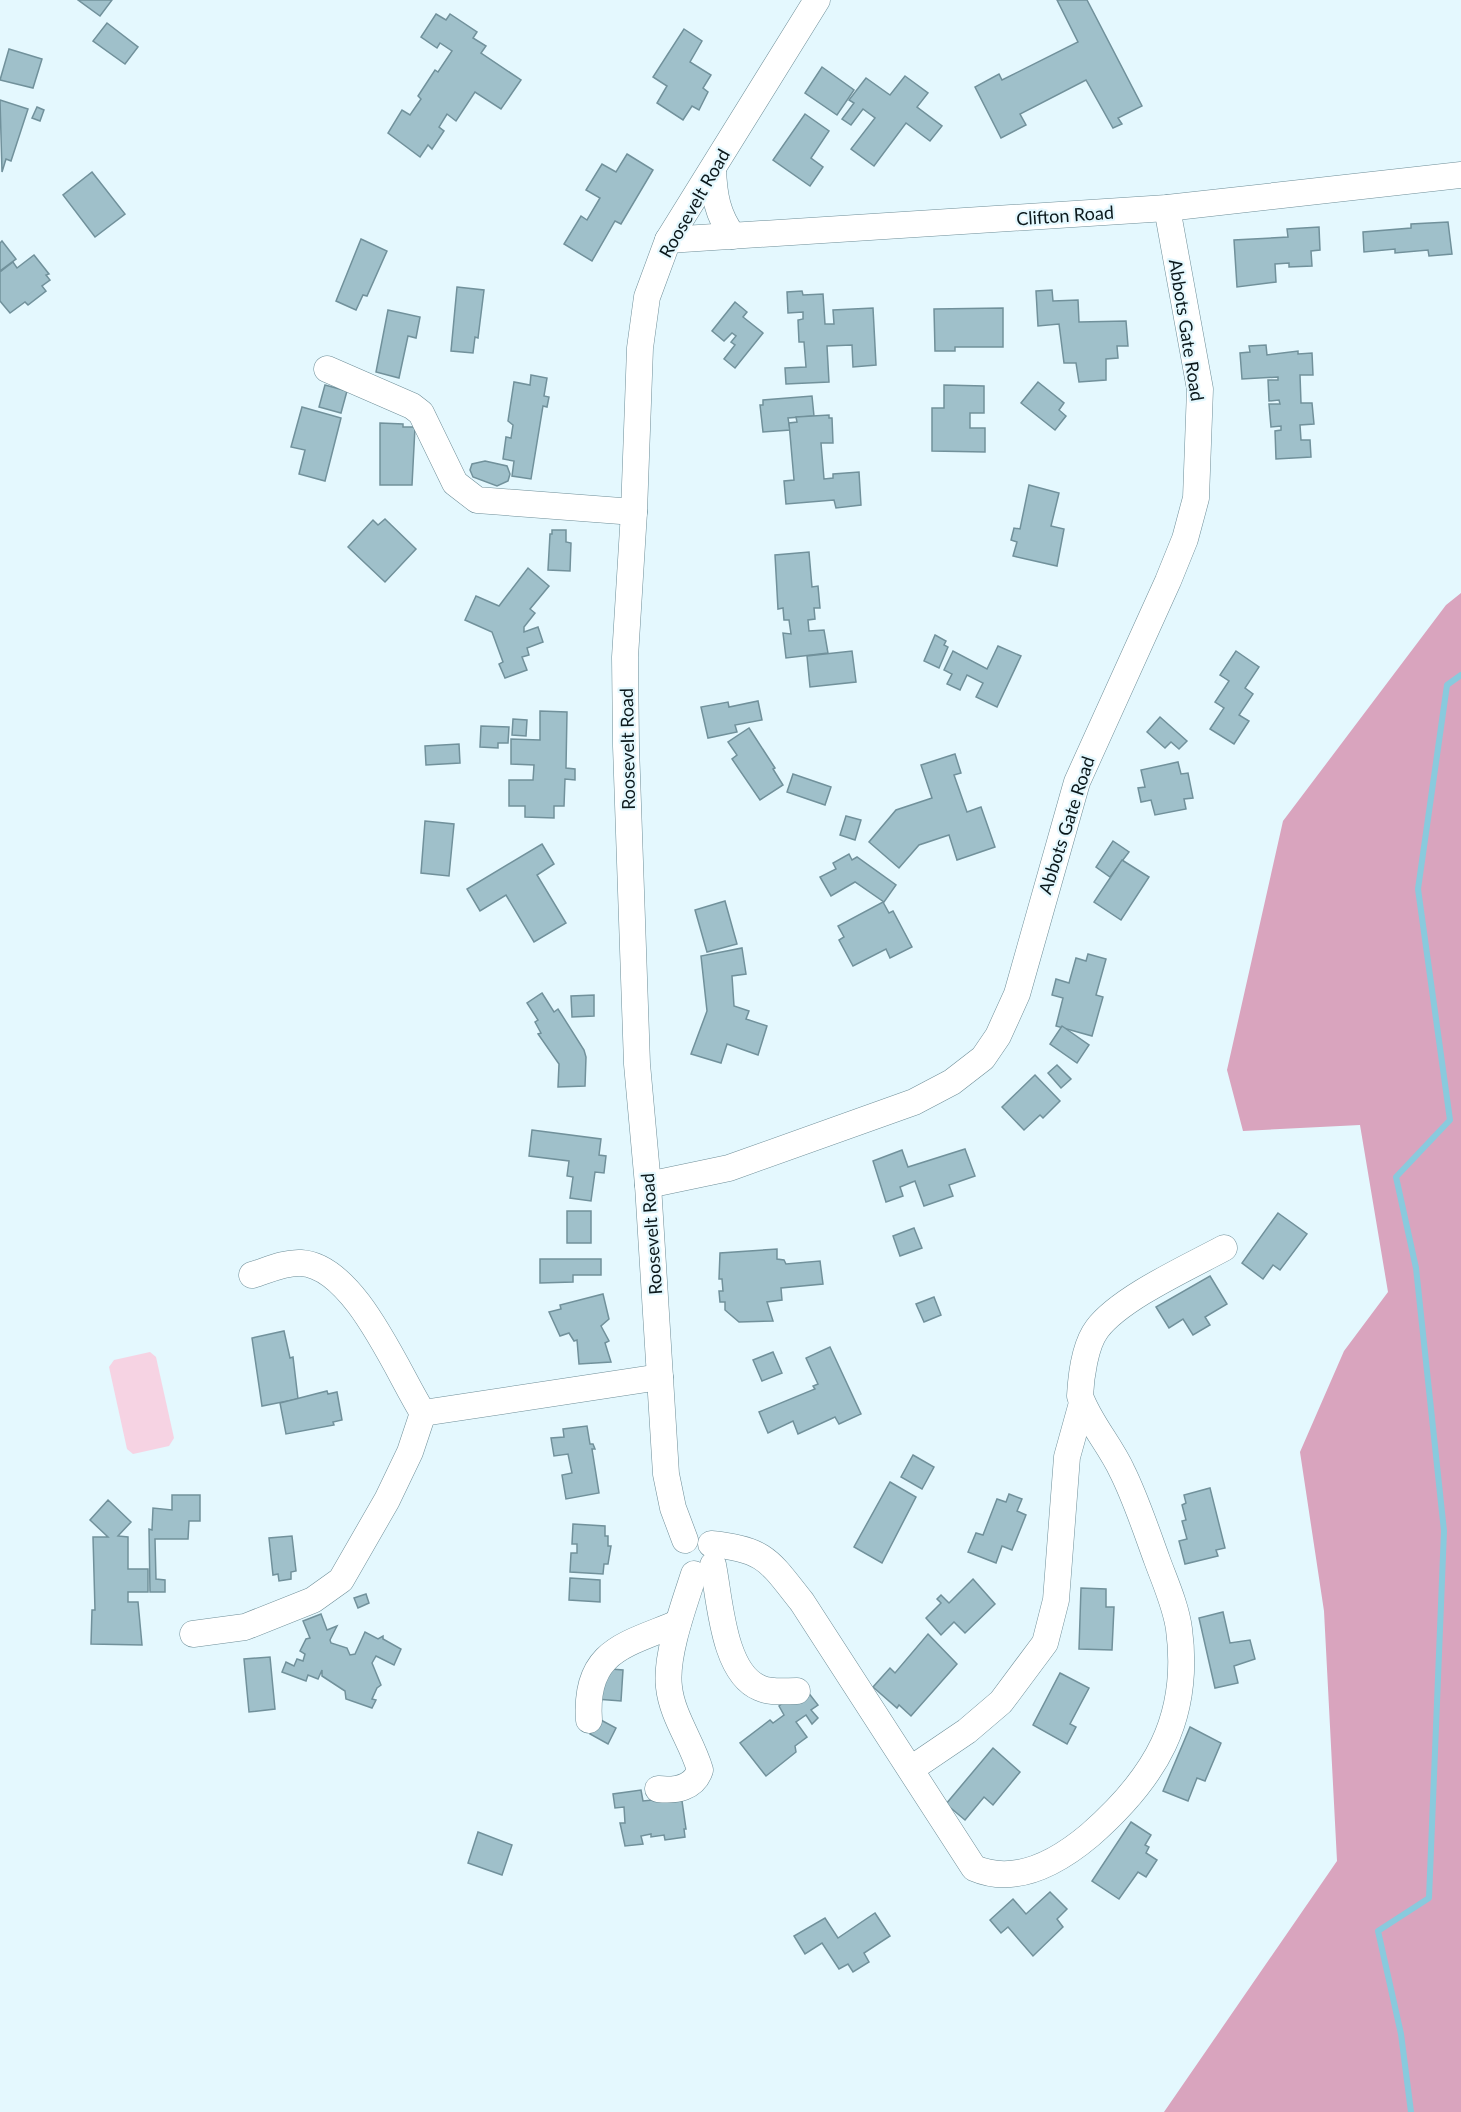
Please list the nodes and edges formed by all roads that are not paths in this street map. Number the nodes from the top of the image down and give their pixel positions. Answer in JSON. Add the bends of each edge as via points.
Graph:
{"nodes":[{"id":1,"x":807,"y":6,"type":"edge"},
{"id":2,"x":713,"y":169,"type":"junction"},
{"id":3,"x":1461,"y":175,"type":"edge"},
{"id":4,"x":1167,"y":208,"type":"junction"},
{"id":5,"x":733,"y":236,"type":"junction"},
{"id":6,"x":668,"y":240,"type":"junction"},
{"id":7,"x":327,"y":369,"type":"dead end"},
{"id":8,"x":634,"y":512,"type":"junction"},
{"id":9,"x":648,"y":1185,"type":"junction"},
{"id":10,"x":1224,"y":1248,"type":"dead end"},
{"id":11,"x":252,"y":1275,"type":"dead end"},
{"id":12,"x":660,"y":1377,"type":"junction"},
{"id":13,"x":1083,"y":1403,"type":"junction"},
{"id":14,"x":423,"y":1413,"type":"junction"},
{"id":15,"x":685,"y":1540,"type":"junction"},
{"id":16,"x":706,"y":1561,"type":"junction"},
{"id":17,"x":678,"y":1623,"type":"junction"},
{"id":18,"x":193,"y":1634,"type":"dead end"},
{"id":19,"x":797,"y":1691,"type":"dead end"},
{"id":20,"x":589,"y":1720,"type":"dead end"},
{"id":21,"x":911,"y":1769,"type":"junction"},
{"id":22,"x":658,"y":1789,"type":"dead end"}],
"edges":[{"from":1,"to":2,"type":"street","name":"Roosevelt Road"},
{"from":2,"to":5,"type":"street","via":[[720,216]]},
{"from":2,"to":6,"type":"street","name":"Roosevelt Road"},
{"from":3,"to":4,"type":"street","name":"Clifton Road"},
{"from":4,"to":5,"type":"street","name":"Clifton Road"},
{"from":4,"to":9,"type":"street","name":"Abbots Gate Road","via":[[1200,389],[1196,498],[1168,581],[1077,782],[1017,994],[998,1036],[983,1058],[952,1082],[914,1102],[729,1168]]},
{"from":5,"to":6,"type":"street","name":"Clifton Road"},
{"from":6,"to":8,"type":"street","name":"Roosevelt Road","via":[[647,297],[642,329]]},
{"from":7,"to":8,"type":"street","via":[[412,406],[427,422],[455,483],[477,500]]},
{"from":8,"to":9,"type":"street","name":"Roosevelt Road","via":[[625,657],[626,746],[637,1064]]},
{"from":9,"to":12,"type":"street","name":"Roosevelt Road"},
{"from":10,"to":13,"type":"street","via":[[1164,1281],[1103,1322],[1095,1331],[1083,1371]]},
{"from":11,"to":14,"type":"street","via":[[299,1263],[310,1264],[338,1281],[360,1305]]},
{"from":12,"to":14,"type":"street"},
{"from":12,"to":15,"type":"street","name":"Roosevelt Road","via":[[666,1474]]},
{"from":13,"to":21,"type":"street","via":[[1067,1457],[1056,1600],[1045,1643],[1001,1702]]},
{"from":13,"to":21,"type":"street","via":[[1124,1473],[1179,1627],[1179,1690],[1164,1748],[1122,1806],[1083,1840],[1050,1864],[1008,1874],[974,1868]]},
{"from":14,"to":18,"type":"street","via":[[387,1500],[341,1580],[313,1600],[244,1627]]},
{"from":15,"to":16,"type":"street","via":[[698,1537]]},
{"from":15,"to":16,"type":"street","via":[[680,1546],[681,1567]]},
{"from":16,"to":17,"type":"street"},
{"from":16,"to":19,"type":"street","via":[[738,1671],[760,1688]]},
{"from":16,"to":21,"type":"street","via":[[748,1550],[771,1563],[802,1602]]},
{"from":17,"to":20,"type":"street","via":[[603,1659],[592,1681]]},
{"from":17,"to":22,"type":"street","via":[[669,1689],[700,1770],[691,1784]]}]}
